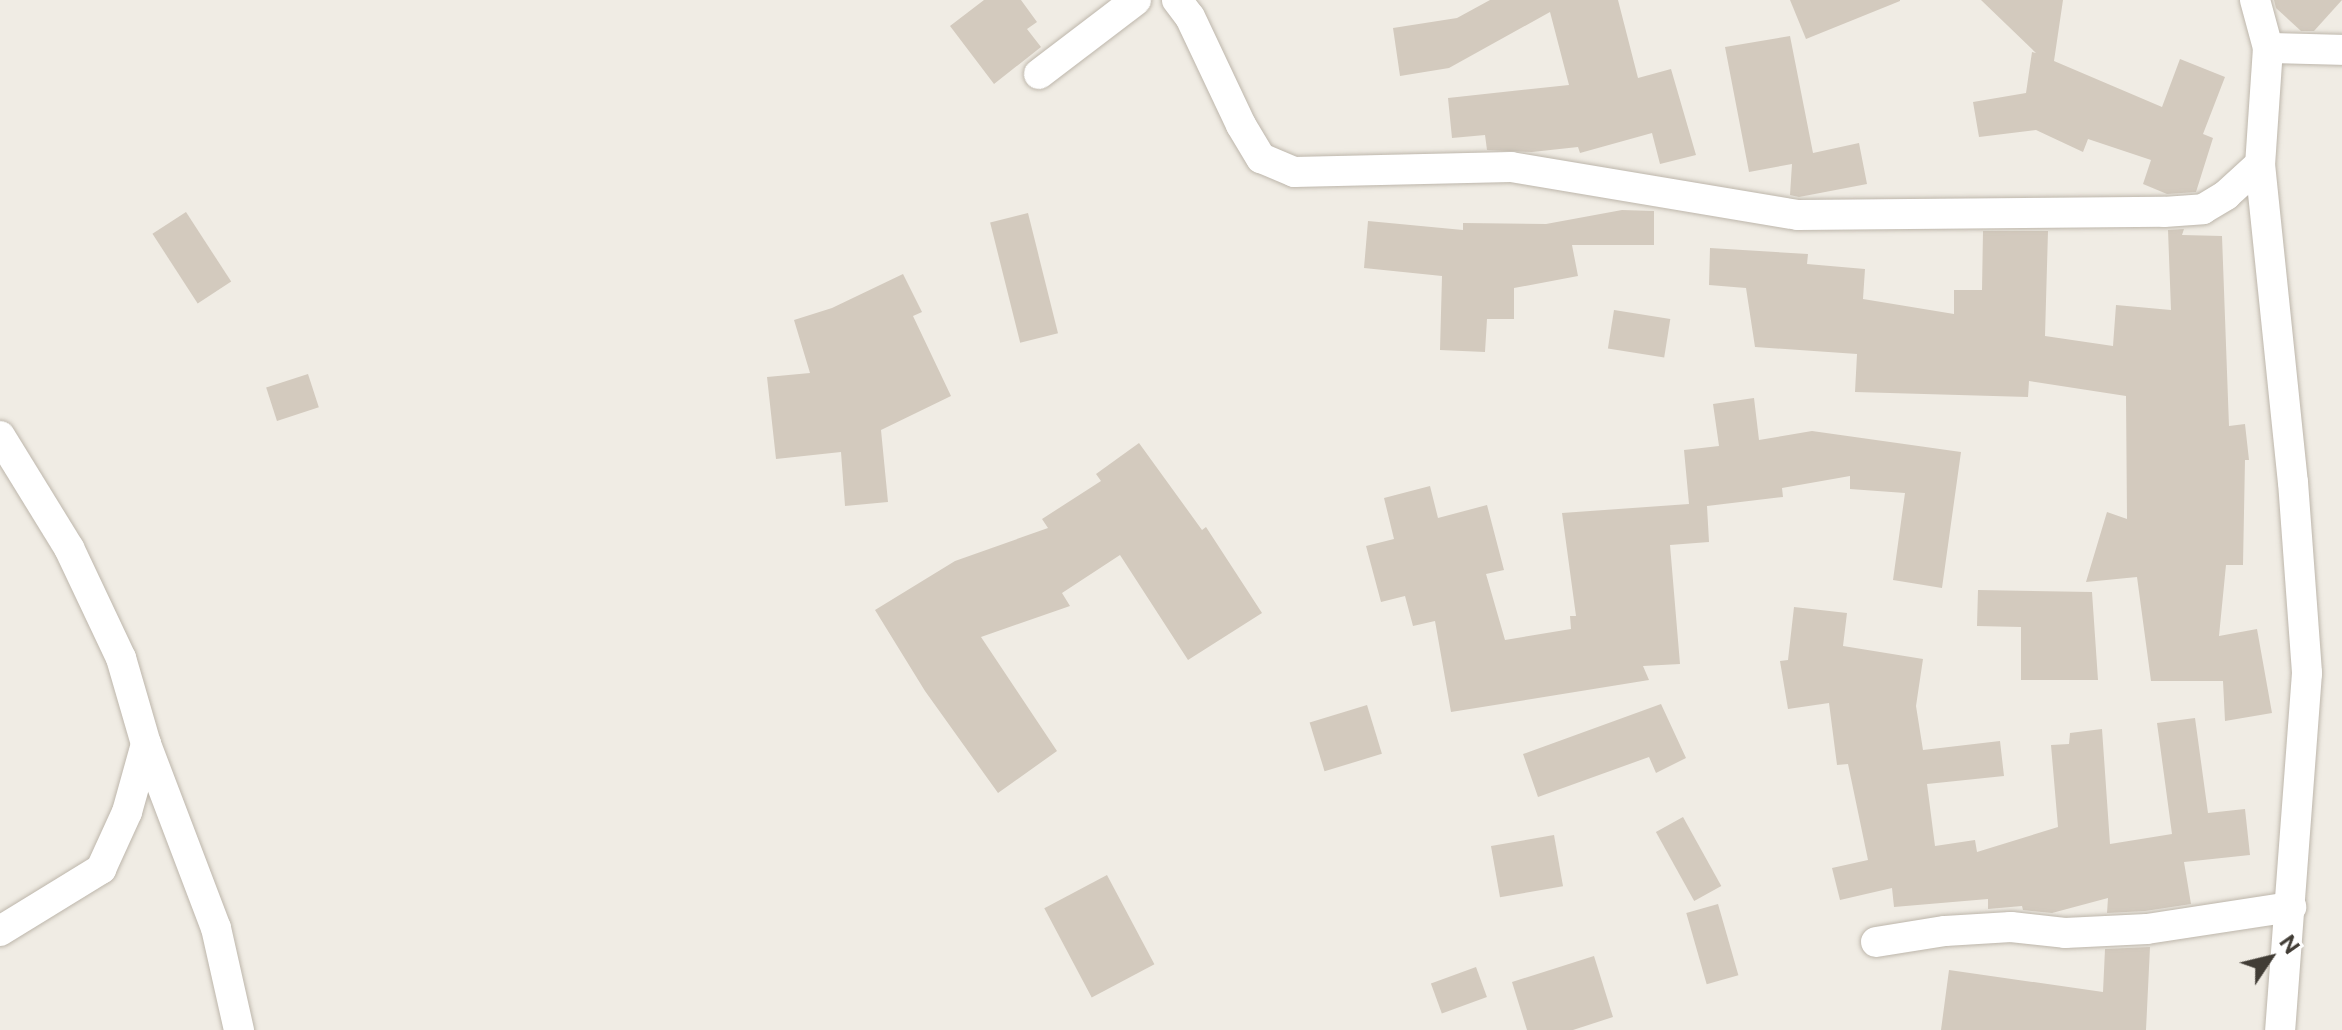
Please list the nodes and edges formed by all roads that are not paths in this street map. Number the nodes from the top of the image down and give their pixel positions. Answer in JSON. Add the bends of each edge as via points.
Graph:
{"nodes":[{"id":1,"x":1136,"y":0,"type":"edge"},
{"id":2,"x":1177,"y":0,"type":"edge"},
{"id":3,"x":2255,"y":0,"type":"edge"},
{"id":4,"x":2268,"y":48,"type":"junction"},
{"id":5,"x":2342,"y":50,"type":"edge"},
{"id":6,"x":1039,"y":74,"type":"dead end"},
{"id":7,"x":2260,"y":164,"type":"junction"},
{"id":8,"x":0,"y":436,"type":"edge"},
{"id":9,"x":146,"y":744,"type":"junction"},
{"id":10,"x":2291,"y":907,"type":"junction"},
{"id":11,"x":0,"y":931,"type":"edge"},
{"id":12,"x":1876,"y":942,"type":"dead end"},
{"id":13,"x":239,"y":1030,"type":"edge"},
{"id":14,"x":2280,"y":1030,"type":"edge"}],
"edges":[{"from":1,"to":6,"type":"street"},
{"from":2,"to":7,"type":"street","via":[[1261,158],[1294,172],[1511,167],[1798,215],[2164,212],[2203,209]]},
{"from":3,"to":4,"type":"street"},
{"from":4,"to":5,"type":"street"},
{"from":4,"to":7,"type":"street"},
{"from":7,"to":10,"type":"street","via":[[2307,673]]},
{"from":8,"to":9,"type":"street","via":[[69,548],[121,658]]},
{"from":9,"to":11,"type":"street","via":[[127,812],[101,869]]},
{"from":9,"to":13,"type":"street","via":[[216,928]]},
{"from":10,"to":12,"type":"street","via":[[2147,929],[2065,933],[2011,927]]},
{"from":10,"to":14,"type":"street"}]}
